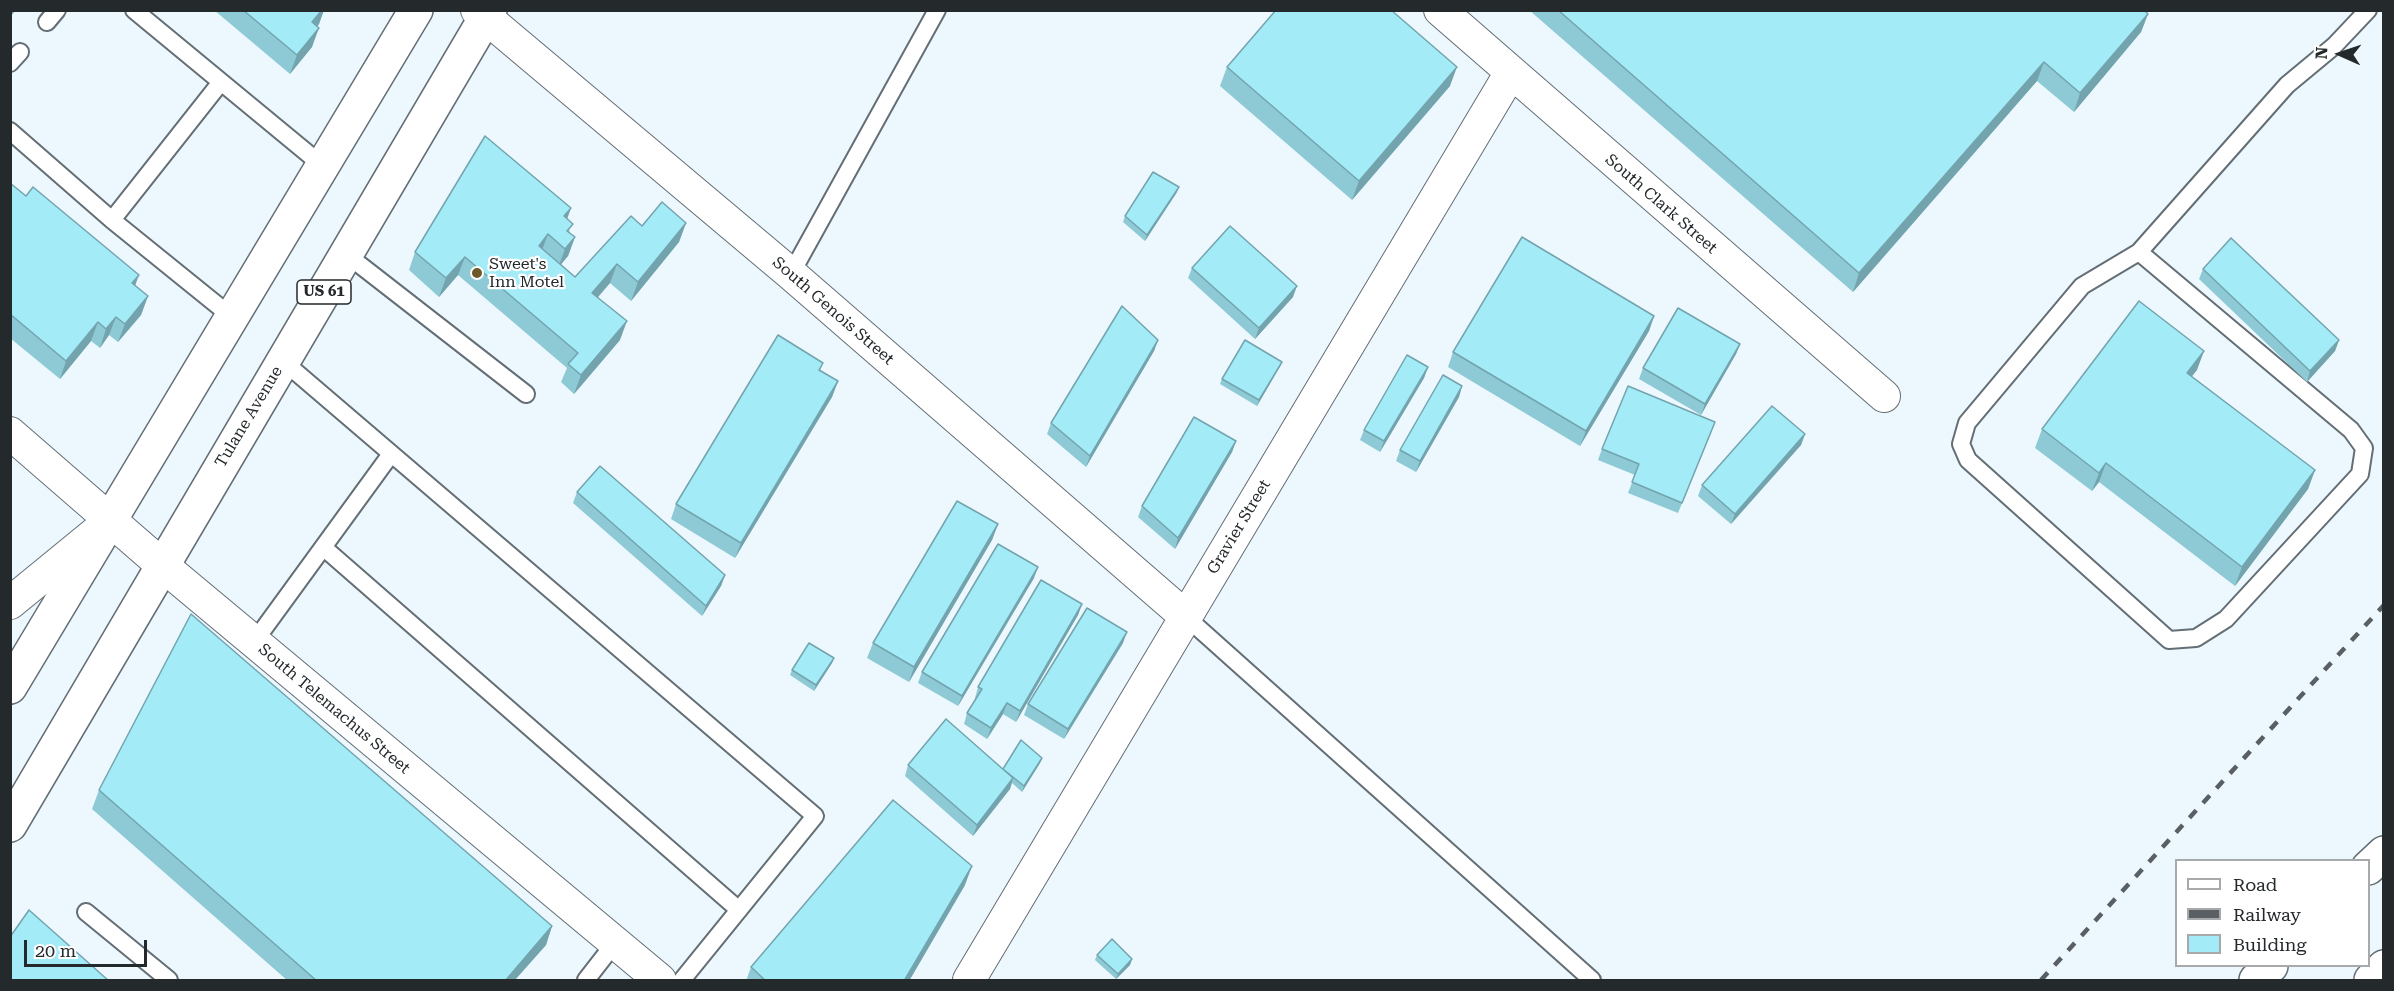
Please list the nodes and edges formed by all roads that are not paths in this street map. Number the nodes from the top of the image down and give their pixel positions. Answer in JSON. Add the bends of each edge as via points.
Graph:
{"nodes":[{"id":1,"x":134,"y":10,"type":"edge"},
{"id":2,"x":416,"y":10,"type":"edge"},
{"id":3,"x":936,"y":10,"type":"edge"},
{"id":4,"x":1440,"y":10,"type":"edge"},
{"id":5,"x":2368,"y":10,"type":"edge"},
{"id":6,"x":484,"y":13,"type":"edge"},
{"id":7,"x":1510,"y":74,"type":"junction"},
{"id":8,"x":221,"y":82,"type":"junction"},
{"id":9,"x":10,"y":131,"type":"edge"},
{"id":10,"x":323,"y":166,"type":"junction"},
{"id":11,"x":112,"y":220,"type":"junction"},
{"id":12,"x":2139,"y":252,"type":"junction"},
{"id":13,"x":346,"y":254,"type":"junction"},
{"id":14,"x":791,"y":274,"type":"junction"},
{"id":15,"x":232,"y":317,"type":"junction"},
{"id":16,"x":283,"y":361,"type":"junction"},
{"id":17,"x":526,"y":394,"type":"dead end"},
{"id":18,"x":1884,"y":396,"type":"dead end"},
{"id":19,"x":10,"y":433,"type":"edge"},
{"id":20,"x":391,"y":454,"type":"junction"},
{"id":21,"x":110,"y":521,"type":"junction"},
{"id":22,"x":323,"y":548,"type":"junction"},
{"id":23,"x":162,"y":565,"type":"junction"},
{"id":24,"x":10,"y":603,"type":"edge"},
{"id":25,"x":1185,"y":616,"type":"junction"},
{"id":26,"x":254,"y":642,"type":"junction"},
{"id":27,"x":10,"y":687,"type":"edge"},
{"id":28,"x":10,"y":825,"type":"edge"},
{"id":29,"x":2384,"y":853,"type":"edge"},
{"id":30,"x":2370,"y":866,"type":"edge"},
{"id":31,"x":739,"y":910,"type":"junction"},
{"id":32,"x":86,"y":912,"type":"dead end"},
{"id":33,"x":614,"y":944,"type":"junction"},
{"id":34,"x":2270,"y":967,"type":"edge"},
{"id":35,"x":2384,"y":967,"type":"edge"},
{"id":36,"x":169,"y":981,"type":"edge"},
{"id":37,"x":586,"y":981,"type":"edge"},
{"id":38,"x":660,"y":981,"type":"edge"},
{"id":39,"x":682,"y":981,"type":"edge"},
{"id":40,"x":969,"y":981,"type":"edge"},
{"id":41,"x":1592,"y":981,"type":"edge"},
{"id":42,"x":2256,"y":981,"type":"edge"},
{"id":43,"x":2371,"y":981,"type":"edge"}],
"edges":[{"from":1,"to":8,"type":"lane"},
{"from":2,"to":10,"type":"main road"},
{"from":3,"to":14,"type":"lane"},
{"from":4,"to":7,"type":"street","name":"South Clark Street"},
{"from":5,"to":12,"type":"lane","via":[[2334,46],[2287,85]]},
{"from":6,"to":13,"type":"main road","name":"Tulane Avenue","number":"US 61"},
{"from":6,"to":14,"type":"street","name":"South Genois Street"},
{"from":7,"to":18,"type":"street","name":"South Clark Street"},
{"from":7,"to":25,"type":"street","name":"Gravier Street"},
{"from":8,"to":10,"type":"lane"},
{"from":8,"to":11,"type":"lane"},
{"from":9,"to":11,"type":"lane"},
{"from":10,"to":15,"type":"main road"},
{"from":11,"to":15,"type":"lane"},
{"from":12,"to":12,"type":"lane","via":[[2082,286],[1967,423],[1961,444],[1968,460],[2169,640],[2196,638],[2226,619],[2360,474],[2364,448],[2351,430]]},
{"from":13,"to":16,"type":"main road","name":"Tulane Avenue","number":"US 61"},
{"from":13,"to":17,"type":"lane"},
{"from":14,"to":25,"type":"street","name":"South Genois Street"},
{"from":15,"to":21,"type":"main road"},
{"from":16,"to":20,"type":"lane"},
{"from":16,"to":23,"type":"main road","name":"Tulane Avenue","number":"US 61"},
{"from":19,"to":21,"type":"street","name":"South Telemachus Street"},
{"from":20,"to":22,"type":"lane"},
{"from":20,"to":31,"type":"lane","via":[[814,816]]},
{"from":21,"to":23,"type":"street","name":"South Telemachus Street"},
{"from":21,"to":24,"type":"street"},
{"from":21,"to":27,"type":"main road"},
{"from":22,"to":26,"type":"lane"},
{"from":22,"to":31,"type":"lane"},
{"from":23,"to":26,"type":"street","name":"South Telemachus Street"},
{"from":23,"to":28,"type":"main road","name":"Tulane Avenue","number":"US 61"},
{"from":25,"to":40,"type":"street","name":"Gravier Street"},
{"from":25,"to":41,"type":"lane"},
{"from":26,"to":33,"type":"street","name":"South Telemachus Street"},
{"from":29,"to":30,"type":"main road"},
{"from":31,"to":39,"type":"lane"},
{"from":32,"to":36,"type":"lane"},
{"from":33,"to":37,"type":"lane"},
{"from":33,"to":38,"type":"street","name":"South Telemachus Street"},
{"from":34,"to":42,"type":"main road"},
{"from":35,"to":43,"type":"main road"}]}
